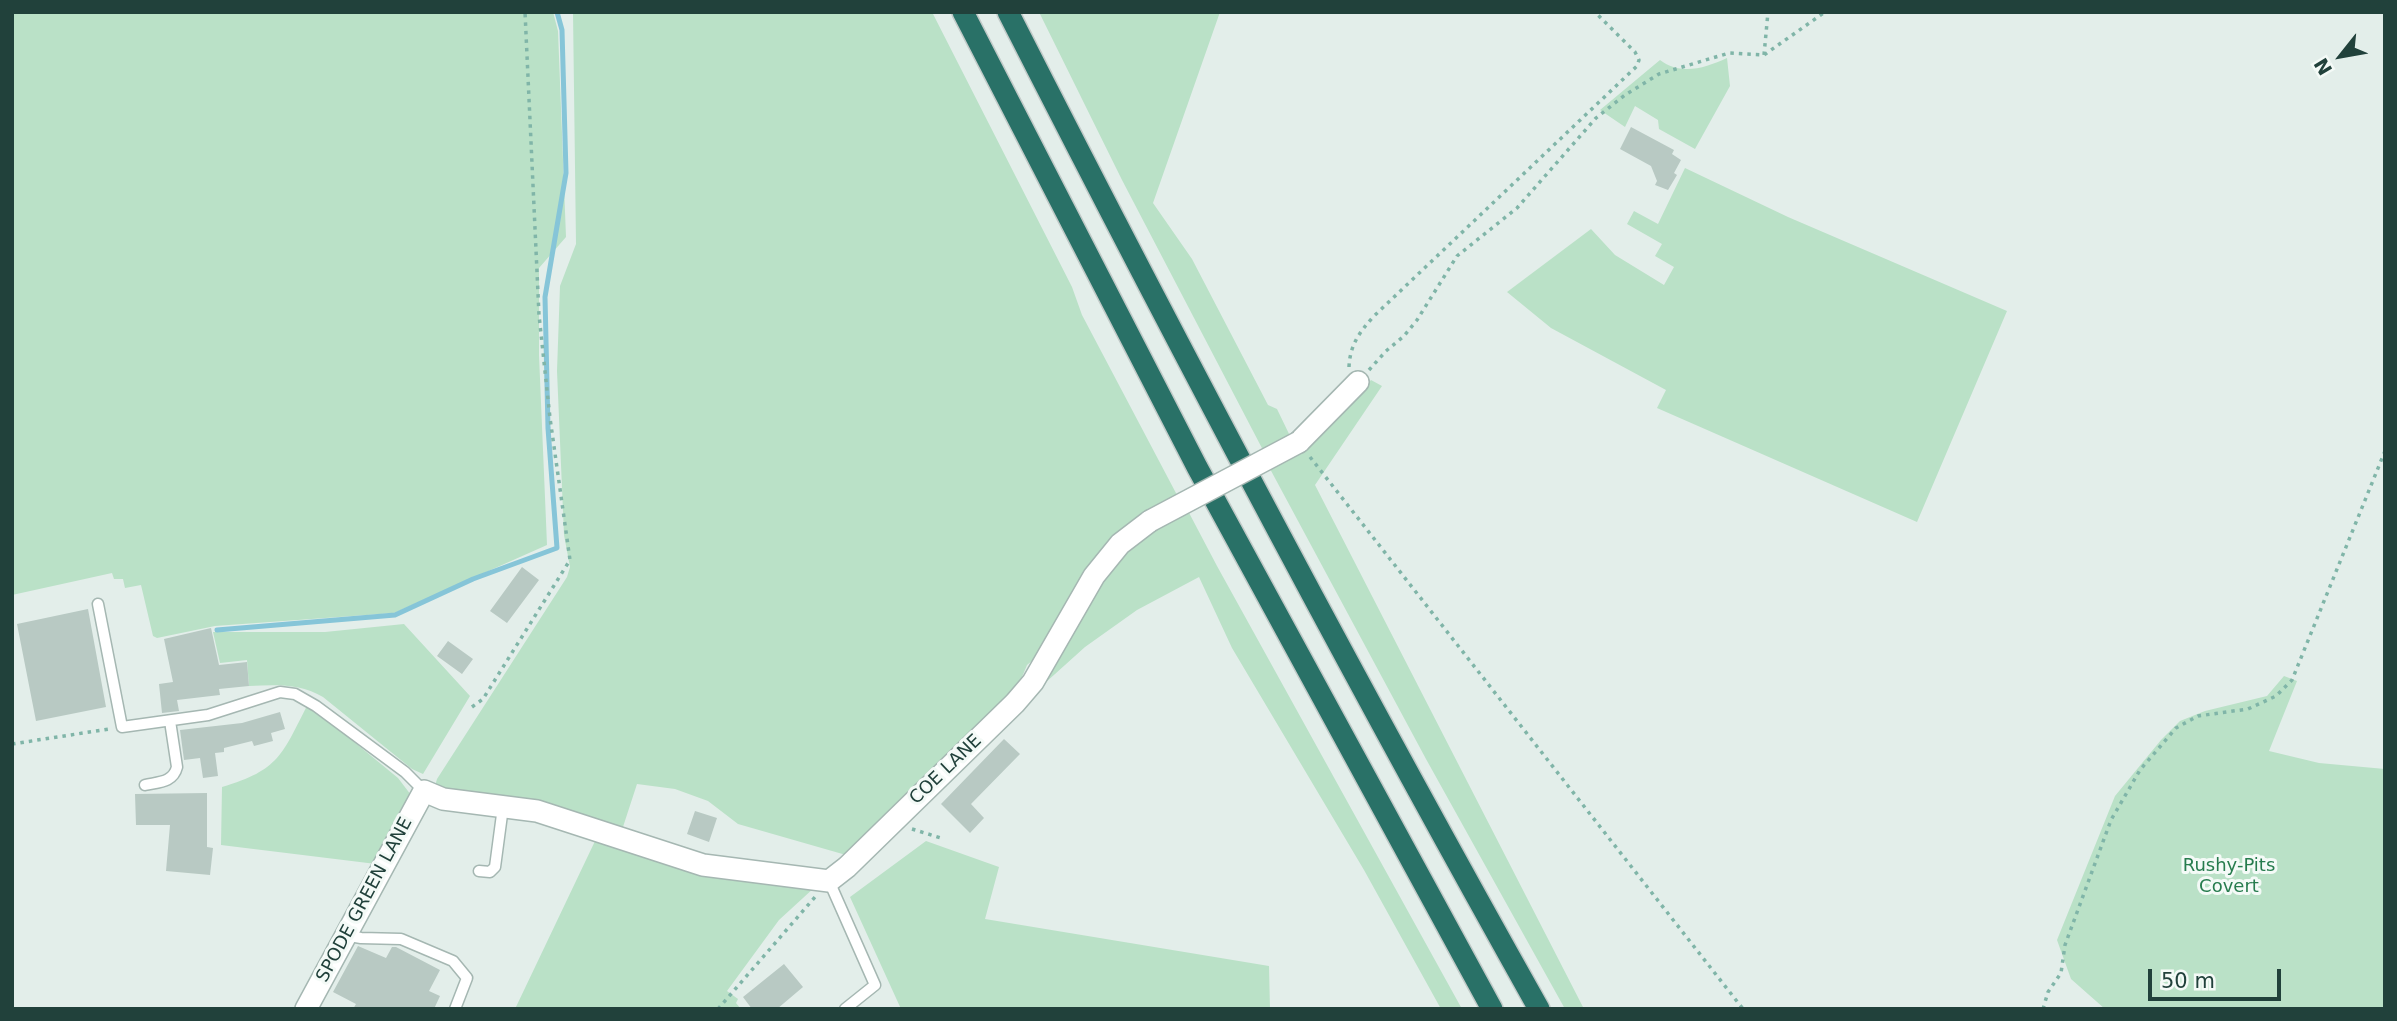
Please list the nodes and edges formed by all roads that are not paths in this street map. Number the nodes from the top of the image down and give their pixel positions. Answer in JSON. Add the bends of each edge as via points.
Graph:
{"nodes":[{"id":1,"x":963,"y":12,"type":"edge"},
{"id":2,"x":1008,"y":12,"type":"edge"},
{"id":3,"x":1357,"y":384,"type":"road end"},
{"id":4,"x":98,"y":604,"type":"dead end"},
{"id":5,"x":170,"y":721,"type":"junction"},
{"id":6,"x":145,"y":785,"type":"dead end"},
{"id":7,"x":424,"y":791,"type":"junction"},
{"id":8,"x":503,"y":807,"type":"junction"},
{"id":9,"x":479,"y":871,"type":"dead end"},
{"id":10,"x":829,"y":881,"type":"junction"},
{"id":11,"x":344,"y":935,"type":"junction"},
{"id":12,"x":306,"y":1009,"type":"edge"},
{"id":13,"x":455,"y":1009,"type":"edge"},
{"id":14,"x":845,"y":1009,"type":"edge"},
{"id":15,"x":1492,"y":1009,"type":"edge"},
{"id":16,"x":1539,"y":1009,"type":"edge"}],
"edges":[{"from":1,"to":15,"type":"highway","via":[[1203,479]]},
{"from":2,"to":16,"type":"highway","via":[[1232,447]]},
{"from":3,"to":10,"type":"street","name":"COE LANE","bridge":true,"via":[[1299,442],[1150,521],[1120,544],[1094,576],[1040,671],[1015,703]]},
{"from":4,"to":5,"type":"lane","via":[[122,727]]},
{"from":5,"to":6,"type":"lane","via":[[175,774]]},
{"from":5,"to":7,"type":"lane","via":[[208,715],[280,692],[295,694],[394,764]]},
{"from":7,"to":8,"type":"street","via":[[443,799]]},
{"from":7,"to":11,"type":"street","name":"SPODE GREEN LANE"},
{"from":8,"to":9,"type":"lane","via":[[495,867],[490,872]]},
{"from":8,"to":10,"type":"street","via":[[537,811],[703,865]]},
{"from":10,"to":14,"type":"lane","via":[[876,985]]},
{"from":11,"to":12,"type":"street","name":"SPODE GREEN LANE"},
{"from":11,"to":13,"type":"lane","via":[[401,939],[453,961],[467,978]]}]}
